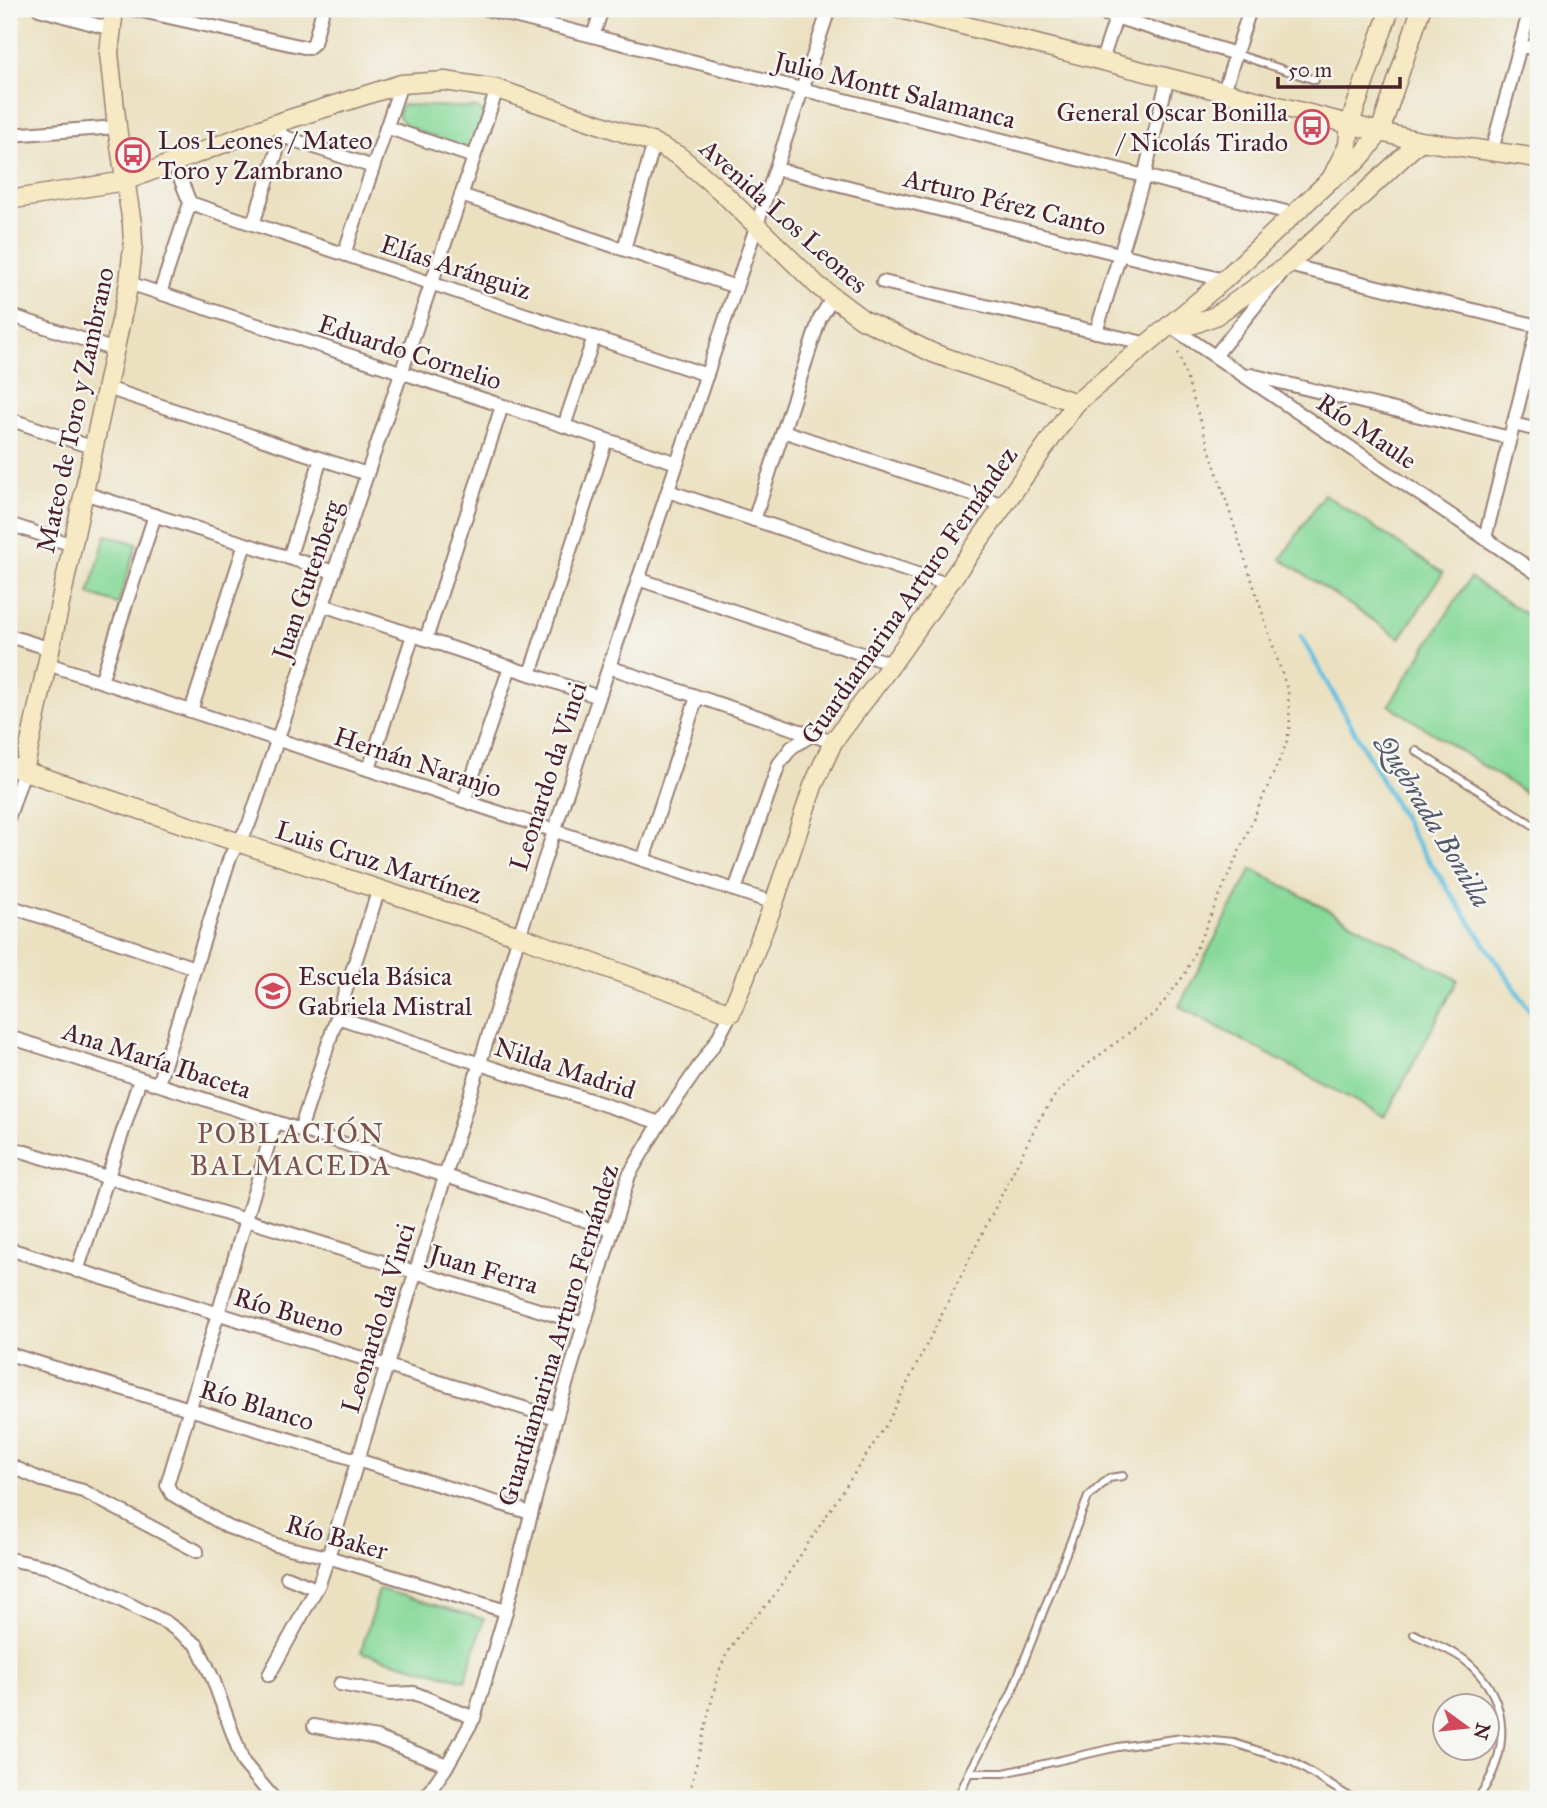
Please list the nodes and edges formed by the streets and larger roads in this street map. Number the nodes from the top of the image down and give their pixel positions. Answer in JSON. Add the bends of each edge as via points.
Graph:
{"nodes":[{"id":1,"x":39,"y":9,"type":"edge"},
{"id":2,"x":114,"y":9,"type":"edge"},
{"id":3,"x":133,"y":9,"type":"edge"},
{"id":4,"x":323,"y":9,"type":"edge"},
{"id":5,"x":486,"y":9,"type":"edge"},
{"id":6,"x":602,"y":9,"type":"edge"},
{"id":7,"x":829,"y":9,"type":"edge"},
{"id":8,"x":900,"y":9,"type":"edge"},
{"id":9,"x":1089,"y":9,"type":"edge"},
{"id":10,"x":1250,"y":9,"type":"edge"},
{"id":11,"x":1390,"y":9,"type":"edge"},
{"id":12,"x":1421,"y":9,"type":"edge"},
{"id":13,"x":1530,"y":9,"type":"edge"},
{"id":14,"x":1118,"y":13,"type":"edge"},
{"id":15,"x":111,"y":29,"type":"junction"},
{"id":16,"x":593,"y":36,"type":"junction"},
{"id":17,"x":1520,"y":46,"type":"junction"},
{"id":18,"x":1538,"y":49,"type":"edge"},
{"id":19,"x":1236,"y":54,"type":"junction"},
{"id":20,"x":1102,"y":60,"type":"junction"},
{"id":21,"x":1168,"y":77,"type":"junction"},
{"id":22,"x":401,"y":84,"type":"junction"},
{"id":23,"x":497,"y":89,"type":"junction"},
{"id":24,"x":802,"y":90,"type":"junction"},
{"id":25,"x":1224,"y":91,"type":"junction"},
{"id":26,"x":1350,"y":123,"type":"junction"},
{"id":27,"x":117,"y":127,"type":"junction"},
{"id":28,"x":386,"y":127,"type":"junction"},
{"id":29,"x":280,"y":129,"type":"junction"},
{"id":30,"x":1380,"y":132,"type":"junction"},
{"id":31,"x":9,"y":135,"type":"edge"},
{"id":32,"x":1420,"y":141,"type":"junction"},
{"id":33,"x":653,"y":143,"type":"junction"},
{"id":34,"x":1492,"y":150,"type":"junction"},
{"id":35,"x":474,"y":158,"type":"junction"},
{"id":36,"x":1538,"y":158,"type":"edge"},
{"id":37,"x":174,"y":163,"type":"junction"},
{"id":38,"x":373,"y":167,"type":"junction"},
{"id":39,"x":776,"y":169,"type":"junction"},
{"id":40,"x":1144,"y":177,"type":"junction"},
{"id":41,"x":1331,"y":180,"type":"junction"},
{"id":42,"x":125,"y":181,"type":"junction"},
{"id":43,"x":461,"y":195,"type":"junction"},
{"id":44,"x":9,"y":200,"type":"edge"},
{"id":45,"x":190,"y":203,"type":"junction"},
{"id":46,"x":1294,"y":214,"type":"junction"},
{"id":47,"x":755,"y":223,"type":"junction"},
{"id":48,"x":253,"y":224,"type":"junction"},
{"id":49,"x":624,"y":249,"type":"junction"},
{"id":50,"x":344,"y":254,"type":"junction"},
{"id":51,"x":1121,"y":254,"type":"junction"},
{"id":52,"x":1288,"y":265,"type":"junction"},
{"id":53,"x":1224,"y":280,"type":"junction"},
{"id":54,"x":883,"y":282,"type":"dead end"},
{"id":55,"x":129,"y":283,"type":"junction"},
{"id":56,"x":431,"y":283,"type":"junction"},
{"id":57,"x":736,"y":286,"type":"junction"},
{"id":58,"x":160,"y":293,"type":"junction"},
{"id":59,"x":832,"y":299,"type":"junction"},
{"id":60,"x":9,"y":315,"type":"edge"},
{"id":61,"x":1169,"y":326,"type":"junction"},
{"id":62,"x":1538,"y":326,"type":"edge"},
{"id":63,"x":1096,"y":331,"type":"junction"},
{"id":64,"x":594,"y":337,"type":"junction"},
{"id":65,"x":1148,"y":344,"type":"junction"},
{"id":66,"x":115,"y":350,"type":"junction"},
{"id":67,"x":1215,"y":356,"type":"junction"},
{"id":68,"x":401,"y":373,"type":"junction"},
{"id":69,"x":1240,"y":373,"type":"junction"},
{"id":70,"x":707,"y":375,"type":"junction"},
{"id":71,"x":107,"y":388,"type":"junction"},
{"id":72,"x":1076,"y":404,"type":"junction"},
{"id":73,"x":502,"y":406,"type":"junction"},
{"id":74,"x":9,"y":419,"type":"edge"},
{"id":75,"x":1513,"y":424,"type":"junction"},
{"id":76,"x":565,"y":426,"type":"junction"},
{"id":77,"x":1538,"y":430,"type":"edge"},
{"id":78,"x":783,"y":431,"type":"junction"},
{"id":79,"x":1510,"y":438,"type":"junction"},
{"id":80,"x":606,"y":440,"type":"junction"},
{"id":81,"x":94,"y":448,"type":"junction"},
{"id":82,"x":321,"y":459,"type":"junction"},
{"id":83,"x":677,"y":463,"type":"junction"},
{"id":84,"x":367,"y":474,"type":"junction"},
{"id":85,"x":668,"y":491,"type":"junction"},
{"id":86,"x":85,"y":493,"type":"junction"},
{"id":87,"x":1004,"y":505,"type":"junction"},
{"id":88,"x":155,"y":515,"type":"junction"},
{"id":89,"x":754,"y":520,"type":"junction"},
{"id":90,"x":9,"y":524,"type":"edge"},
{"id":91,"x":1485,"y":538,"type":"junction"},
{"id":92,"x":245,"y":544,"type":"junction"},
{"id":93,"x":73,"y":545,"type":"junction"},
{"id":94,"x":289,"y":558,"type":"junction"},
{"id":95,"x":334,"y":572,"type":"junction"},
{"id":96,"x":1538,"y":574,"type":"edge"},
{"id":97,"x":638,"y":579,"type":"junction"},
{"id":98,"x":947,"y":584,"type":"junction"},
{"id":99,"x":323,"y":605,"type":"junction"},
{"id":100,"x":413,"y":635,"type":"junction"},
{"id":101,"x":9,"y":636,"type":"edge"},
{"id":102,"x":426,"y":639,"type":"junction"},
{"id":103,"x":50,"y":656,"type":"junction"},
{"id":104,"x":892,"y":664,"type":"junction"},
{"id":105,"x":510,"y":667,"type":"junction"},
{"id":106,"x":609,"y":667,"type":"junction"},
{"id":107,"x":530,"y":674,"type":"junction"},
{"id":108,"x":101,"y":681,"type":"junction"},
{"id":109,"x":599,"y":697,"type":"junction"},
{"id":110,"x":697,"y":697,"type":"junction"},
{"id":111,"x":191,"y":710,"type":"junction"},
{"id":112,"x":812,"y":735,"type":"junction"},
{"id":113,"x":278,"y":739,"type":"junction"},
{"id":114,"x":833,"y":742,"type":"junction"},
{"id":115,"x":17,"y":768,"type":"edge"},
{"id":116,"x":369,"y":769,"type":"junction"},
{"id":117,"x":464,"y":801,"type":"junction"},
{"id":118,"x":9,"y":816,"type":"edge"},
{"id":119,"x":554,"y":831,"type":"junction"},
{"id":120,"x":239,"y":842,"type":"junction"},
{"id":121,"x":643,"y":860,"type":"junction"},
{"id":122,"x":379,"y":889,"type":"junction"},
{"id":123,"x":735,"y":890,"type":"junction"},
{"id":124,"x":774,"y":903,"type":"junction"},
{"id":125,"x":9,"y":906,"type":"edge"},
{"id":126,"x":519,"y":936,"type":"junction"},
{"id":127,"x":195,"y":968,"type":"junction"},
{"id":128,"x":731,"y":1013,"type":"junction"},
{"id":129,"x":337,"y":1017,"type":"junction"},
{"id":130,"x":9,"y":1037,"type":"edge"},
{"id":131,"x":480,"y":1064,"type":"junction"},
{"id":132,"x":139,"y":1079,"type":"junction"},
{"id":133,"x":158,"y":1084,"type":"junction"},
{"id":134,"x":275,"y":1122,"type":"junction"},
{"id":135,"x":660,"y":1123,"type":"junction"},
{"id":136,"x":300,"y":1130,"type":"junction"},
{"id":137,"x":9,"y":1147,"type":"edge"},
{"id":138,"x":446,"y":1176,"type":"junction"},
{"id":139,"x":107,"y":1178,"type":"junction"},
{"id":140,"x":246,"y":1220,"type":"junction"},
{"id":141,"x":612,"y":1229,"type":"junction"},
{"id":142,"x":9,"y":1249,"type":"edge"},
{"id":143,"x":77,"y":1270,"type":"junction"},
{"id":144,"x":416,"y":1272,"type":"junction"},
{"id":145,"x":218,"y":1314,"type":"junction"},
{"id":146,"x":584,"y":1324,"type":"junction"},
{"id":147,"x":9,"y":1354,"type":"edge"},
{"id":148,"x":387,"y":1366,"type":"junction"},
{"id":149,"x":190,"y":1409,"type":"junction"},
{"id":150,"x":556,"y":1418,"type":"junction"},
{"id":151,"x":358,"y":1460,"type":"junction"},
{"id":152,"x":9,"y":1465,"type":"edge"},
{"id":153,"x":531,"y":1513,"type":"junction"},
{"id":154,"x":197,"y":1551,"type":"dead end"},
{"id":155,"x":328,"y":1557,"type":"junction"},
{"id":156,"x":9,"y":1559,"type":"edge"},
{"id":157,"x":287,"y":1577,"type":"dead end"},
{"id":158,"x":316,"y":1589,"type":"junction"},
{"id":159,"x":506,"y":1611,"type":"junction"},
{"id":160,"x":269,"y":1675,"type":"dead end"},
{"id":161,"x":340,"y":1684,"type":"dead end"},
{"id":162,"x":474,"y":1718,"type":"junction"},
{"id":163,"x":314,"y":1726,"type":"dead end"},
{"id":164,"x":447,"y":1765,"type":"junction"},
{"id":165,"x":274,"y":1799,"type":"edge"},
{"id":166,"x":424,"y":1799,"type":"edge"}],
"edges":[{"from":1,"to":15,"type":"street"},
{"from":2,"to":15,"type":"street","name":"Mateo de Toro y Zambrano"},
{"from":3,"to":4,"type":"street","via":[[308,48],[314,43]]},
{"from":5,"to":16,"type":"street","name":"Julio Montt Salamanca"},
{"from":6,"to":16,"type":"street"},
{"from":7,"to":24,"type":"street","name":"Leonardo da Vinci"},
{"from":8,"to":20,"type":"street"},
{"from":9,"to":14,"type":"street"},
{"from":10,"to":19,"type":"street"},
{"from":11,"to":26,"type":"street"},
{"from":12,"to":30,"type":"street"},
{"from":13,"to":17,"type":"street"},
{"from":14,"to":19,"type":"street"},
{"from":14,"to":20,"type":"street"},
{"from":15,"to":27,"type":"street","name":"Mateo de Toro y Zambrano"},
{"from":16,"to":24,"type":"street","name":"Julio Montt Salamanca"},
{"from":17,"to":18,"type":"street"},
{"from":17,"to":34,"type":"street"},
{"from":19,"to":25,"type":"street"},
{"from":20,"to":21,"type":"street"},
{"from":21,"to":25,"type":"street"},
{"from":21,"to":40,"type":"street"},
{"from":22,"to":23,"type":"street","name":"Avenida Los Leones","via":[[444,81]]},
{"from":22,"to":28,"type":"street"},
{"from":22,"to":29,"type":"street","name":"Avenida Los Leones"},
{"from":23,"to":33,"type":"street","name":"Avenida Los Leones"},
{"from":23,"to":35,"type":"street","name":"Juan Gutenberg"},
{"from":24,"to":39,"type":"street","name":"Leonardo da Vinci"},
{"from":24,"to":40,"type":"street","name":"Julio Montt Salamanca"},
{"from":25,"to":26,"type":"street"},
{"from":26,"to":30,"type":"street"},
{"from":26,"to":41,"type":"street","via":[[1348,145]]},
{"from":27,"to":31,"type":"street"},
{"from":27,"to":42,"type":"street","name":"Mateo de Toro y Zambrano"},
{"from":28,"to":35,"type":"street"},
{"from":28,"to":38,"type":"street"},
{"from":29,"to":37,"type":"street","name":"Avenida Los Leones"},
{"from":29,"to":38,"type":"street"},
{"from":29,"to":48,"type":"street"},
{"from":30,"to":32,"type":"street"},
{"from":30,"to":41,"type":"street","name":"Guardiamarina Arturo Fernández","via":[[1356,162]]},
{"from":32,"to":34,"type":"street"},
{"from":32,"to":52,"type":"street"},
{"from":33,"to":47,"type":"street","name":"Avenida Los Leones","via":[[700,171]]},
{"from":33,"to":49,"type":"street"},
{"from":34,"to":36,"type":"street"},
{"from":35,"to":43,"type":"street","name":"Juan Gutenberg"},
{"from":37,"to":42,"type":"street","name":"Avenida Los Leones"},
{"from":37,"to":45,"type":"street"},
{"from":38,"to":50,"type":"street"},
{"from":39,"to":47,"type":"street","name":"Leonardo da Vinci"},
{"from":39,"to":51,"type":"street","name":"Arturo Pérez Canto"},
{"from":40,"to":46,"type":"street","name":"Julio Montt Salamanca"},
{"from":40,"to":51,"type":"street"},
{"from":41,"to":46,"type":"street","name":"Guardiamarina Arturo Fernández"},
{"from":42,"to":44,"type":"street","name":"Avenida Los Leones"},
{"from":42,"to":55,"type":"street","name":"Mateo de Toro y Zambrano","via":[[133,245]]},
{"from":43,"to":49,"type":"street"},
{"from":43,"to":56,"type":"street","name":"Juan Gutenberg"},
{"from":45,"to":48,"type":"street","name":"Elías Aránguiz"},
{"from":45,"to":58,"type":"street"},
{"from":46,"to":53,"type":"street","name":"Guardiamarina Arturo Fernández"},
{"from":47,"to":57,"type":"street","name":"Leonardo da Vinci"},
{"from":47,"to":59,"type":"street","name":"Avenida Los Leones"},
{"from":48,"to":50,"type":"street","name":"Elías Aránguiz"},
{"from":49,"to":57,"type":"street"},
{"from":50,"to":56,"type":"street","name":"Elías Aránguiz"},
{"from":51,"to":53,"type":"street","name":"Arturo Pérez Canto"},
{"from":51,"to":63,"type":"street"},
{"from":52,"to":61,"type":"street","via":[[1215,316]]},
{"from":52,"to":62,"type":"street"},
{"from":52,"to":67,"type":"street"},
{"from":53,"to":61,"type":"street","name":"Guardiamarina Arturo Fernández"},
{"from":54,"to":63,"type":"street"},
{"from":55,"to":58,"type":"street","name":"Eduardo Cornelio"},
{"from":55,"to":66,"type":"street","name":"Mateo de Toro y Zambrano"},
{"from":56,"to":64,"type":"street","name":"Elías Aránguiz"},
{"from":56,"to":68,"type":"street","name":"Juan Gutenberg"},
{"from":57,"to":70,"type":"street","name":"Leonardo da Vinci"},
{"from":58,"to":68,"type":"street","name":"Eduardo Cornelio"},
{"from":59,"to":72,"type":"street","name":"Avenida Los Leones","via":[[903,340]]},
{"from":59,"to":78,"type":"street","via":[[820,318]]},
{"from":60,"to":66,"type":"street"},
{"from":61,"to":65,"type":"street","name":"Guardiamarina Arturo Fernández"},
{"from":61,"to":67,"type":"street","name":"Río Maule"},
{"from":62,"to":75,"type":"street"},
{"from":63,"to":65,"type":"street"},
{"from":64,"to":70,"type":"street","name":"Elías Aránguiz"},
{"from":64,"to":76,"type":"street"},
{"from":65,"to":72,"type":"street","name":"Guardiamarina Arturo Fernández"},
{"from":66,"to":71,"type":"street","name":"Mateo de Toro y Zambrano"},
{"from":67,"to":69,"type":"street","name":"Río Maule"},
{"from":68,"to":73,"type":"street","name":"Eduardo Cornelio"},
{"from":68,"to":84,"type":"street","name":"Juan Gutenberg"},
{"from":69,"to":79,"type":"street"},
{"from":69,"to":91,"type":"street","name":"Río Maule"},
{"from":70,"to":83,"type":"street","name":"Leonardo da Vinci"},
{"from":71,"to":81,"type":"street","name":"Mateo de Toro y Zambrano"},
{"from":71,"to":82,"type":"street"},
{"from":72,"to":87,"type":"street","name":"Guardiamarina Arturo Fernández"},
{"from":73,"to":76,"type":"street","name":"Eduardo Cornelio"},
{"from":73,"to":102,"type":"street"},
{"from":74,"to":81,"type":"street"},
{"from":75,"to":77,"type":"street"},
{"from":75,"to":79,"type":"street"},
{"from":76,"to":80,"type":"street","name":"Eduardo Cornelio"},
{"from":78,"to":87,"type":"street"},
{"from":78,"to":89,"type":"street"},
{"from":79,"to":91,"type":"street"},
{"from":80,"to":83,"type":"street","name":"Eduardo Cornelio"},
{"from":80,"to":107,"type":"street"},
{"from":81,"to":86,"type":"street","name":"Mateo de Toro y Zambrano"},
{"from":82,"to":84,"type":"street"},
{"from":82,"to":94,"type":"street"},
{"from":83,"to":85,"type":"street","name":"Leonardo da Vinci"},
{"from":84,"to":95,"type":"street","name":"Juan Gutenberg"},
{"from":85,"to":89,"type":"street"},
{"from":85,"to":97,"type":"street","name":"Leonardo da Vinci"},
{"from":86,"to":88,"type":"street"},
{"from":86,"to":93,"type":"street","name":"Mateo de Toro y Zambrano"},
{"from":87,"to":98,"type":"street","name":"Guardiamarina Arturo Fernández"},
{"from":88,"to":92,"type":"street"},
{"from":88,"to":108,"type":"street"},
{"from":89,"to":98,"type":"street"},
{"from":90,"to":93,"type":"street"},
{"from":91,"to":96,"type":"street","name":"Río Maule"},
{"from":92,"to":94,"type":"street"},
{"from":92,"to":111,"type":"street"},
{"from":93,"to":103,"type":"street","name":"Mateo de Toro y Zambrano"},
{"from":94,"to":95,"type":"street"},
{"from":95,"to":99,"type":"street","name":"Juan Gutenberg"},
{"from":97,"to":104,"type":"street"},
{"from":97,"to":106,"type":"street","name":"Leonardo da Vinci"},
{"from":98,"to":104,"type":"street","name":"Guardiamarina Arturo Fernández"},
{"from":99,"to":100,"type":"street"},
{"from":99,"to":113,"type":"street","name":"Juan Gutenberg"},
{"from":100,"to":102,"type":"street"},
{"from":100,"to":116,"type":"street"},
{"from":101,"to":103,"type":"street","name":"Hernán Naranjo"},
{"from":102,"to":105,"type":"street"},
{"from":103,"to":108,"type":"street","name":"Hernán Naranjo"},
{"from":103,"to":115,"type":"street","name":"Mateo de Toro y Zambrano"},
{"from":104,"to":114,"type":"street","name":"Guardiamarina Arturo Fernández"},
{"from":105,"to":107,"type":"street"},
{"from":105,"to":117,"type":"street"},
{"from":106,"to":109,"type":"street","name":"Leonardo da Vinci"},
{"from":106,"to":110,"type":"street"},
{"from":107,"to":109,"type":"street"},
{"from":108,"to":111,"type":"street","name":"Hernán Naranjo"},
{"from":109,"to":119,"type":"street","name":"Leonardo da Vinci"},
{"from":110,"to":112,"type":"street"},
{"from":110,"to":121,"type":"street"},
{"from":111,"to":113,"type":"street","name":"Hernán Naranjo"},
{"from":112,"to":114,"type":"street"},
{"from":112,"to":123,"type":"street","name":"Guardiamarina Arturo Fernández","via":[[792,747],[779,764]]},
{"from":113,"to":116,"type":"street","name":"Hernán Naranjo"},
{"from":113,"to":120,"type":"street","name":"Juan Gutenberg"},
{"from":114,"to":124,"type":"street","name":"Guardiamarina Arturo Fernández","via":[[813,786]]},
{"from":115,"to":118,"type":"street","name":"Mateo de Toro y Zambrano"},
{"from":115,"to":120,"type":"street","name":"Luis Cruz Martínez"},
{"from":116,"to":117,"type":"street","name":"Hernán Naranjo"},
{"from":117,"to":119,"type":"street","name":"Hernán Naranjo"},
{"from":119,"to":121,"type":"street","name":"Hernán Naranjo"},
{"from":119,"to":126,"type":"street","name":"Leonardo da Vinci"},
{"from":120,"to":122,"type":"street","name":"Luis Cruz Martínez"},
{"from":120,"to":127,"type":"street","name":"Juan Gutenberg","via":[[230,857]]},
{"from":121,"to":123,"type":"street","name":"Hernán Naranjo"},
{"from":122,"to":126,"type":"street","name":"Luis Cruz Martínez"},
{"from":122,"to":129,"type":"street"},
{"from":123,"to":124,"type":"street","name":"Hernán Naranjo"},
{"from":124,"to":128,"type":"street","name":"Guardiamarina Arturo Fernández"},
{"from":125,"to":127,"type":"street"},
{"from":126,"to":128,"type":"street","name":"Luis Cruz Martínez"},
{"from":126,"to":131,"type":"street","name":"Leonardo da Vinci"},
{"from":127,"to":133,"type":"street","name":"Juan Gutenberg"},
{"from":128,"to":135,"type":"street","name":"Guardiamarina Arturo Fernández"},
{"from":129,"to":131,"type":"street","name":"Nilda Madrid"},
{"from":129,"to":136,"type":"street"},
{"from":130,"to":132,"type":"street","name":"Ana María Ibaceta"},
{"from":131,"to":135,"type":"street","name":"Nilda Madrid"},
{"from":131,"to":138,"type":"street","name":"Leonardo da Vinci"},
{"from":132,"to":133,"type":"street","name":"Ana María Ibaceta"},
{"from":132,"to":139,"type":"street"},
{"from":133,"to":134,"type":"street","name":"Ana María Ibaceta"},
{"from":134,"to":136,"type":"street","name":"Ana María Ibaceta"},
{"from":134,"to":140,"type":"street"},
{"from":135,"to":141,"type":"street","name":"Guardiamarina Arturo Fernández","via":[[629,1175]]},
{"from":136,"to":138,"type":"street","name":"Ana María Ibaceta"},
{"from":137,"to":139,"type":"street","name":"Juan Ferra"},
{"from":138,"to":141,"type":"street","name":"Ana María Ibaceta"},
{"from":138,"to":144,"type":"street","name":"Leonardo da Vinci"},
{"from":139,"to":140,"type":"street","name":"Juan Ferra"},
{"from":139,"to":143,"type":"street"},
{"from":140,"to":144,"type":"street","name":"Juan Ferra"},
{"from":140,"to":145,"type":"street"},
{"from":141,"to":146,"type":"street","name":"Guardiamarina Arturo Fernández"},
{"from":142,"to":143,"type":"street","name":"Río Bueno"},
{"from":143,"to":145,"type":"street","name":"Río Bueno"},
{"from":144,"to":146,"type":"street","name":"Juan Ferra"},
{"from":144,"to":148,"type":"street","name":"Leonardo da Vinci"},
{"from":145,"to":148,"type":"street","name":"Río Bueno"},
{"from":145,"to":149,"type":"street"},
{"from":146,"to":150,"type":"street","name":"Guardiamarina Arturo Fernández"},
{"from":147,"to":149,"type":"street","name":"Río Blanco"},
{"from":148,"to":150,"type":"street","name":"Río Bueno"},
{"from":148,"to":151,"type":"street","name":"Leonardo da Vinci"},
{"from":149,"to":151,"type":"street","name":"Río Blanco"},
{"from":149,"to":155,"type":"street","name":"Río Baker","via":[[167,1485],[172,1494],[228,1527]]},
{"from":150,"to":153,"type":"street","name":"Guardiamarina Arturo Fernández"},
{"from":151,"to":153,"type":"street","name":"Río Blanco"},
{"from":151,"to":155,"type":"street","name":"Leonardo da Vinci"},
{"from":152,"to":154,"type":"street","via":[[42,1480],[83,1490]]},
{"from":153,"to":159,"type":"street","name":"Guardiamarina Arturo Fernández"},
{"from":155,"to":158,"type":"street","name":"Leonardo da Vinci"},
{"from":155,"to":159,"type":"street","name":"Río Baker"},
{"from":156,"to":165,"type":"street","via":[[72,1576],[167,1623],[197,1645],[243,1762]]},
{"from":157,"to":158,"type":"street"},
{"from":158,"to":160,"type":"street","name":"Leonardo da Vinci"},
{"from":159,"to":162,"type":"street","name":"Guardiamarina Arturo Fernández"},
{"from":161,"to":162,"type":"street","via":[[390,1695],[414,1693]]},
{"from":162,"to":164,"type":"street","name":"Guardiamarina Arturo Fernández"},
{"from":163,"to":164,"type":"street","via":[[377,1738]]},
{"from":164,"to":166,"type":"street","name":"Guardiamarina Arturo Fernández"}]}
